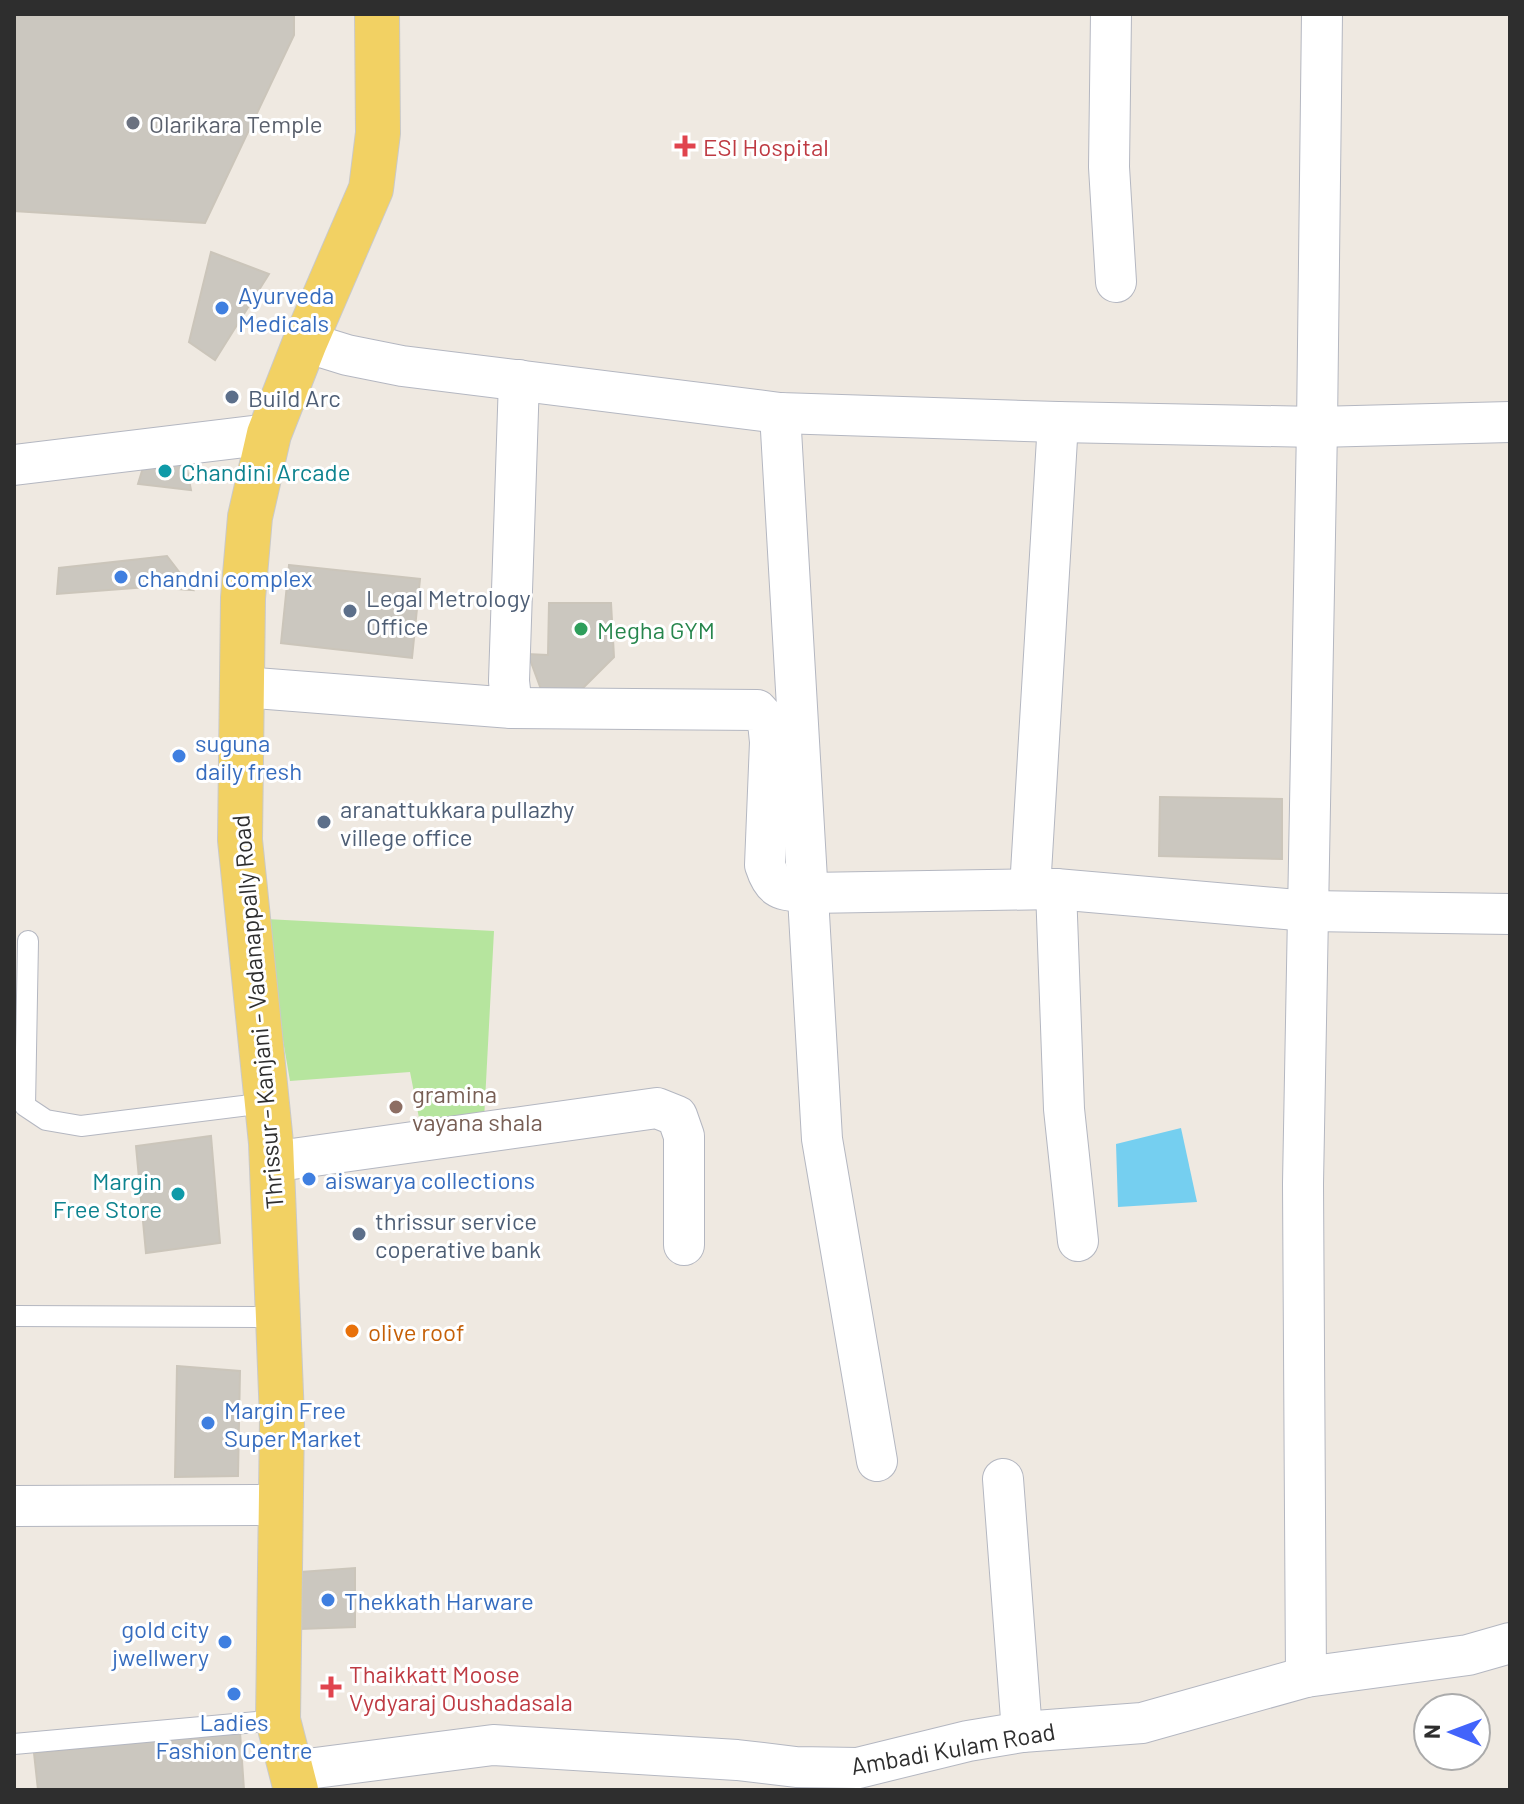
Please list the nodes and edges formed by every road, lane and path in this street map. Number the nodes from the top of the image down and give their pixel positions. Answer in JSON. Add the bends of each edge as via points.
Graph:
{"nodes":[{"id":1,"x":377,"y":14,"type":"edge"},
{"id":2,"x":1111,"y":14,"type":"edge"},
{"id":3,"x":1322,"y":14,"type":"edge"},
{"id":4,"x":1116,"y":282,"type":"dead end"},
{"id":5,"x":305,"y":342,"type":"junction"},
{"id":6,"x":519,"y":380,"type":"junction"},
{"id":7,"x":780,"y":413,"type":"junction"},
{"id":8,"x":1058,"y":422,"type":"junction"},
{"id":9,"x":1510,"y":422,"type":"edge"},
{"id":10,"x":1317,"y":427,"type":"junction"},
{"id":11,"x":269,"y":434,"type":"junction"},
{"id":12,"x":14,"y":465,"type":"edge"},
{"id":13,"x":242,"y":687,"type":"junction"},
{"id":14,"x":512,"y":708,"type":"junction"},
{"id":15,"x":1043,"y":889,"type":"junction"},
{"id":16,"x":809,"y":893,"type":"junction"},
{"id":17,"x":1308,"y":911,"type":"junction"},
{"id":18,"x":1510,"y":914,"type":"edge"},
{"id":19,"x":28,"y":941,"type":"dead end"},
{"id":20,"x":266,"y":1103,"type":"junction"},
{"id":21,"x":271,"y":1162,"type":"junction"},
{"id":22,"x":1078,"y":1241,"type":"dead end"},
{"id":23,"x":684,"y":1245,"type":"dead end"},
{"id":24,"x":14,"y":1316,"type":"edge"},
{"id":25,"x":278,"y":1317,"type":"junction"},
{"id":26,"x":877,"y":1461,"type":"dead end"},
{"id":27,"x":1003,"y":1479,"type":"dead end"},
{"id":28,"x":280,"y":1505,"type":"junction"},
{"id":29,"x":14,"y":1506,"type":"edge"},
{"id":30,"x":1510,"y":1643,"type":"edge"},
{"id":31,"x":1306,"y":1677,"type":"junction"},
{"id":32,"x":278,"y":1720,"type":"junction"},
{"id":33,"x":1022,"y":1732,"type":"junction"},
{"id":34,"x":14,"y":1744,"type":"edge"},
{"id":35,"x":858,"y":1779,"type":"edge"},
{"id":36,"x":294,"y":1781,"type":"edge"}],
"edges":[{"from":1,"to":5,"type":"main road","name":"Thrissur - Kanjani - Vadanappally Road","via":[[378,133],[371,189]]},
{"from":2,"to":4,"type":"street","via":[[1109,167]]},
{"from":3,"to":10,"type":"street"},
{"from":5,"to":6,"type":"street","via":[[402,366]]},
{"from":5,"to":11,"type":"main road","name":"Thrissur - Kanjani - Vadanappally Road"},
{"from":6,"to":7,"type":"street"},
{"from":6,"to":14,"type":"street"},
{"from":7,"to":8,"type":"street"},
{"from":7,"to":16,"type":"street"},
{"from":8,"to":10,"type":"street"},
{"from":8,"to":15,"type":"street"},
{"from":9,"to":10,"type":"street"},
{"from":10,"to":17,"type":"street"},
{"from":11,"to":12,"type":"street"},
{"from":11,"to":13,"type":"main road","name":"Thrissur - Kanjani - Vadanappally Road","via":[[250,517]]},
{"from":13,"to":14,"type":"street"},
{"from":13,"to":20,"type":"main road","name":"Thrissur - Kanjani - Vadanappally Road","via":[[240,840]]},
{"from":14,"to":16,"type":"street","via":[[757,710],[768,722],[770,742],[765,865],[779,889]]},
{"from":15,"to":16,"type":"street"},
{"from":15,"to":17,"type":"street"},
{"from":15,"to":22,"type":"street"},
{"from":16,"to":26,"type":"street","via":[[822,1139]]},
{"from":17,"to":18,"type":"street"},
{"from":17,"to":31,"type":"street","via":[[1303,1184]]},
{"from":19,"to":20,"type":"lane","via":[[25,1106],[35,1113],[81,1126]]},
{"from":20,"to":21,"type":"main road","name":"Thrissur - Kanjani - Vadanappally Road"},
{"from":21,"to":23,"type":"street","via":[[657,1108],[677,1116],[684,1136]]},
{"from":21,"to":25,"type":"main road","name":"Thrissur - Kanjani - Vadanappally Road"},
{"from":24,"to":25,"type":"lane"},
{"from":25,"to":28,"type":"main road","name":"Thrissur - Kanjani - Vadanappally Road"},
{"from":27,"to":33,"type":"street"},
{"from":28,"to":29,"type":"street"},
{"from":28,"to":32,"type":"main road","name":"Thrissur - Kanjani - Vadanappally Road"},
{"from":30,"to":31,"type":"street","name":"Ambadi Kulam Road","via":[[1468,1655]]},
{"from":31,"to":33,"type":"street","name":"Ambadi Kulam Road","via":[[1142,1723]]},
{"from":32,"to":34,"type":"lane"},
{"from":32,"to":36,"type":"main road","name":"Thrissur - Kanjani - Vadanappally Road"},
{"from":33,"to":35,"type":"street","name":"Ambadi Kulam Road","via":[[968,1741]]},
{"from":35,"to":36,"type":"street","name":"Ambadi Kulam Road","via":[[737,1760],[493,1745]]}]}
